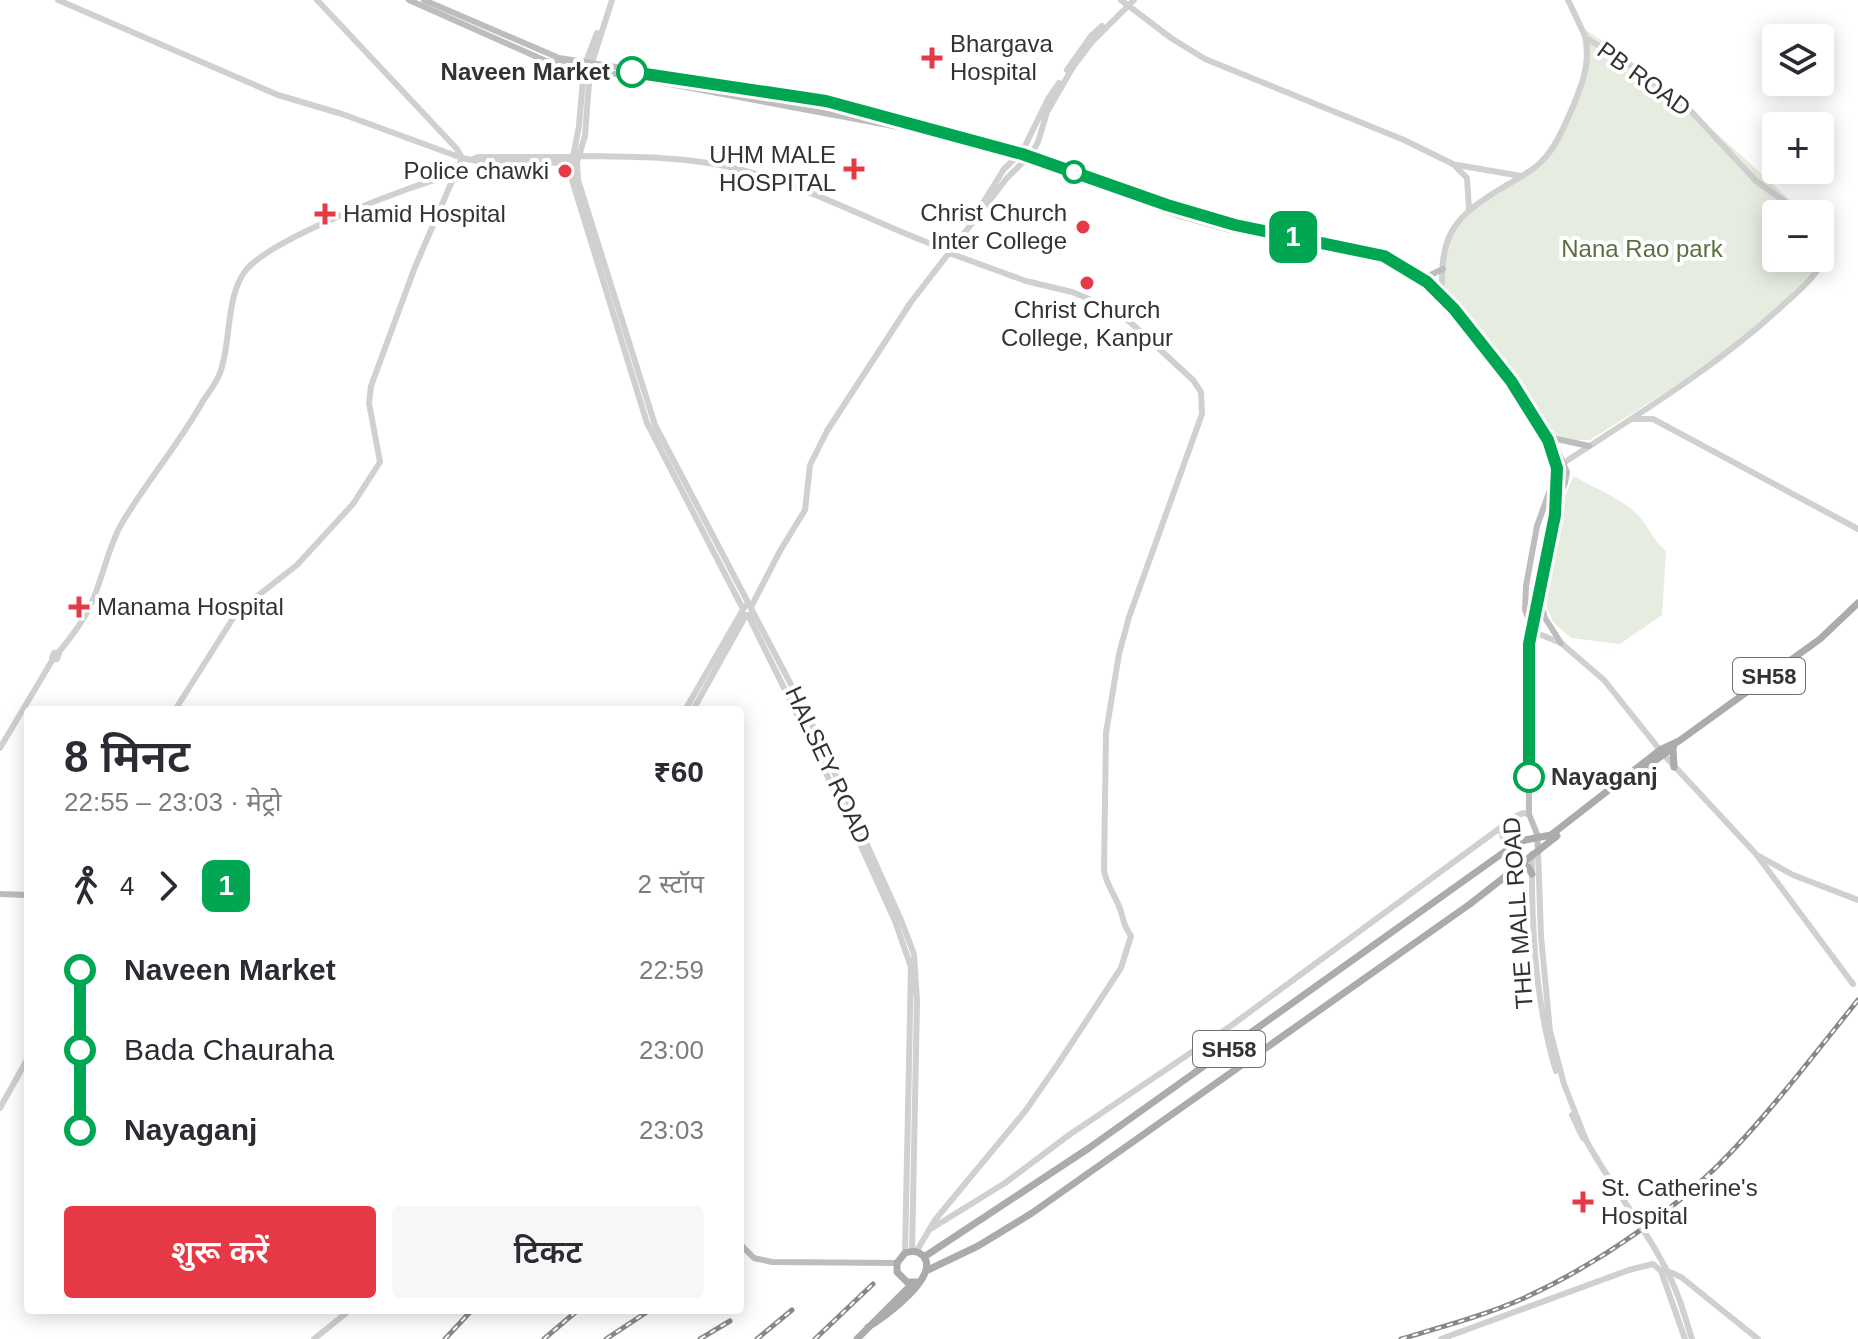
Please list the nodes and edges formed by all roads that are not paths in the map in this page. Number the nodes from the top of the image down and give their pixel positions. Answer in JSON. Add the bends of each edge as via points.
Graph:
{"nodes":[{"id":1,"x":58,"y":0,"type":"edge"},
{"id":2,"x":317,"y":0,"type":"edge"},
{"id":3,"x":410,"y":0,"type":"edge"},
{"id":4,"x":424,"y":0,"type":"edge"},
{"id":5,"x":612,"y":0,"type":"edge"},
{"id":6,"x":1134,"y":0,"type":"edge"},
{"id":7,"x":1568,"y":0,"type":"edge"},
{"id":8,"x":1124,"y":3,"type":"edge"},
{"id":9,"x":1586,"y":38,"type":"junction"},
{"id":10,"x":513,"y":43,"type":"junction"},
{"id":11,"x":1604,"y":49,"type":"junction"},
{"id":12,"x":1588,"y":55,"type":"junction"},
{"id":13,"x":588,"y":65,"type":"junction"},
{"id":14,"x":1041,"y":132,"type":"junction"},
{"id":15,"x":1019,"y":154,"type":"junction"},
{"id":16,"x":1028,"y":157,"type":"junction"},
{"id":17,"x":462,"y":158,"type":"junction"},
{"id":18,"x":1043,"y":158,"type":"junction"},
{"id":19,"x":575,"y":160,"type":"junction"},
{"id":20,"x":1454,"y":164,"type":"junction"},
{"id":21,"x":455,"y":174,"type":"junction"},
{"id":22,"x":1522,"y":176,"type":"junction"},
{"id":23,"x":1782,"y":200,"type":"edge"},
{"id":24,"x":1469,"y":209,"type":"junction"},
{"id":25,"x":974,"y":218,"type":"junction"},
{"id":26,"x":949,"y":252,"type":"junction"},
{"id":27,"x":1443,"y":269,"type":"junction"},
{"id":28,"x":1813,"y":272,"type":"edge"},
{"id":29,"x":1424,"y":278,"type":"junction"},
{"id":30,"x":1442,"y":297,"type":"junction"},
{"id":31,"x":1653,"y":405,"type":"junction"},
{"id":32,"x":1653,"y":419,"type":"junction"},
{"id":33,"x":1630,"y":420,"type":"junction"},
{"id":34,"x":1552,"y":438,"type":"junction"},
{"id":35,"x":1589,"y":446,"type":"junction"},
{"id":36,"x":1562,"y":464,"type":"junction"},
{"id":37,"x":1858,"y":529,"type":"edge"},
{"id":38,"x":1537,"y":593,"type":"junction"},
{"id":39,"x":1858,"y":603,"type":"edge"},
{"id":40,"x":747,"y":611,"type":"junction"},
{"id":41,"x":1528,"y":618,"type":"junction"},
{"id":42,"x":1527,"y":629,"type":"junction"},
{"id":43,"x":1561,"y":643,"type":"junction"},
{"id":44,"x":693,"y":704,"type":"edge"},
{"id":45,"x":26,"y":706,"type":"edge"},
{"id":46,"x":178,"y":706,"type":"edge"},
{"id":47,"x":24,"y":709,"type":"edge"},
{"id":48,"x":1674,"y":746,"type":"junction"},
{"id":49,"x":0,"y":748,"type":"edge"},
{"id":50,"x":1662,"y":753,"type":"junction"},
{"id":51,"x":1674,"y":767,"type":"junction"},
{"id":52,"x":1529,"y":814,"type":"junction"},
{"id":53,"x":1500,"y":828,"type":"junction"},
{"id":54,"x":1534,"y":835,"type":"junction"},
{"id":55,"x":1507,"y":850,"type":"junction"},
{"id":56,"x":1535,"y":852,"type":"junction"},
{"id":57,"x":1756,"y":854,"type":"junction"},
{"id":58,"x":1520,"y":863,"type":"junction"},
{"id":59,"x":1532,"y":874,"type":"junction"},
{"id":60,"x":3,"y":894,"type":"edge"},
{"id":61,"x":24,"y":897,"type":"edge"},
{"id":62,"x":1858,"y":900,"type":"edge"},
{"id":63,"x":1853,"y":984,"type":"dead end"},
{"id":64,"x":1553,"y":1054,"type":"junction"},
{"id":65,"x":24,"y":1065,"type":"edge"},
{"id":66,"x":0,"y":1108,"type":"edge"},
{"id":67,"x":926,"y":1232,"type":"junction"},
{"id":68,"x":744,"y":1248,"type":"edge"},
{"id":69,"x":911,"y":1252,"type":"junction"},
{"id":70,"x":924,"y":1257,"type":"junction"},
{"id":71,"x":897,"y":1263,"type":"junction"},
{"id":72,"x":928,"y":1270,"type":"junction"},
{"id":73,"x":1661,"y":1271,"type":"junction"},
{"id":74,"x":903,"y":1280,"type":"junction"},
{"id":75,"x":915,"y":1283,"type":"junction"},
{"id":76,"x":898,"y":1298,"type":"junction"},
{"id":77,"x":345,"y":1314,"type":"edge"},
{"id":78,"x":868,"y":1327,"type":"junction"},
{"id":79,"x":314,"y":1339,"type":"edge"},
{"id":80,"x":857,"y":1339,"type":"edge"},
{"id":81,"x":1441,"y":1339,"type":"edge"},
{"id":82,"x":1685,"y":1339,"type":"edge"},
{"id":83,"x":1692,"y":1339,"type":"edge"},
{"id":84,"x":1758,"y":1339,"type":"edge"}],
"edges":[{"from":1,"to":17,"type":"street","via":[[278,95]]},
{"from":2,"to":17,"type":"street"},
{"from":3,"to":10,"type":"main road"},
{"from":4,"to":10,"type":"main road"},
{"from":5,"to":13,"type":"street"},
{"from":6,"to":8,"type":"street"},
{"from":7,"to":9,"type":"street","name":"PB ROAD"},
{"from":8,"to":14,"type":"street","via":[[1073,67]]},
{"from":8,"to":15,"type":"street","via":[[1072,60]]},
{"from":8,"to":20,"type":"street","via":[[1205,59]]},
{"from":9,"to":11,"type":"street","name":"PB ROAD"},
{"from":9,"to":12,"type":"street"},
{"from":10,"to":13,"type":"main road"},
{"from":11,"to":12,"type":"street"},
{"from":11,"to":23,"type":"street","name":"PB ROAD","via":[[1687,107],[1756,181]]},
{"from":12,"to":22,"type":"street","via":[[1560,136],[1539,164]]},
{"from":13,"to":15,"type":"main road","via":[[736,86],[909,120]]},
{"from":13,"to":19,"type":"street","via":[[585,136]]},
{"from":14,"to":16,"type":"street"},
{"from":14,"to":18,"type":"street"},
{"from":15,"to":16,"type":"main road"},
{"from":15,"to":25,"type":"street"},
{"from":16,"to":18,"type":"main road"},
{"from":16,"to":25,"type":"street"},
{"from":16,"to":30,"type":"main road","via":[[1211,225],[1383,260]]},
{"from":17,"to":19,"type":"street"},
{"from":17,"to":21,"type":"street"},
{"from":18,"to":29,"type":"main road","via":[[1232,221],[1386,254]]},
{"from":19,"to":26,"type":"street","via":[[658,158],[737,169]]},
{"from":19,"to":40,"type":"street","via":[[572,180],[647,423]]},
{"from":20,"to":22,"type":"street"},
{"from":20,"to":24,"type":"street","via":[[1467,178]]},
{"from":21,"to":45,"type":"street","via":[[293,238],[247,269],[229,321],[221,371],[121,525],[93,600]]},
{"from":21,"to":46,"type":"street","via":[[371,386],[380,462],[353,504],[297,565],[237,612]]},
{"from":22,"to":24,"type":"street"},
{"from":24,"to":27,"type":"street","via":[[1446,241]]},
{"from":25,"to":26,"type":"street"},
{"from":26,"to":40,"type":"street","via":[[815,452],[805,510]]},
{"from":26,"to":67,"type":"street","via":[[1099,303],[1130,322],[1176,363],[1198,387],[1203,404],[1129,617],[1106,733],[1104,870],[1131,936],[1122,965],[1026,1110]]},
{"from":27,"to":29,"type":"main road"},
{"from":27,"to":30,"type":"street"},
{"from":28,"to":31,"type":"street","via":[[1738,346]]},
{"from":29,"to":30,"type":"main road"},
{"from":30,"to":34,"type":"main road","via":[[1519,386]]},
{"from":30,"to":36,"type":"main road"},
{"from":31,"to":32,"type":"street"},
{"from":31,"to":33,"type":"street"},
{"from":32,"to":33,"type":"street"},
{"from":32,"to":37,"type":"street"},
{"from":33,"to":35,"type":"street"},
{"from":34,"to":35,"type":"main road"},
{"from":34,"to":36,"type":"main road"},
{"from":35,"to":36,"type":"street"},
{"from":36,"to":38,"type":"main road","name":"THE MALL ROAD","via":[[1567,476],[1548,522]]},
{"from":36,"to":41,"type":"main road","name":"THE MALL ROAD","via":[[1537,526],[1526,586]]},
{"from":38,"to":41,"type":"main road","name":"THE MALL ROAD"},
{"from":38,"to":43,"type":"main road"},
{"from":39,"to":48,"type":"main road","number":"SH58","via":[[1820,639]]},
{"from":40,"to":44,"type":"street"},
{"from":40,"to":69,"type":"street","via":[[811,732],[911,955]]},
{"from":41,"to":42,"type":"main road","name":"THE MALL ROAD"},
{"from":42,"to":43,"type":"street"},
{"from":42,"to":52,"type":"main road","name":"THE MALL ROAD"},
{"from":43,"to":50,"type":"street","via":[[1604,680]]},
{"from":47,"to":49,"type":"street"},
{"from":48,"to":50,"type":"main road"},
{"from":48,"to":51,"type":"main road"},
{"from":50,"to":51,"type":"street"},
{"from":50,"to":54,"type":"main road","via":[[1551,835]]},
{"from":50,"to":56,"type":"main road","number":"SH58"},
{"from":51,"to":57,"type":"street"},
{"from":52,"to":53,"type":"street","via":[[1519,814]]},
{"from":52,"to":54,"type":"main road","name":"THE MALL ROAD"},
{"from":53,"to":55,"type":"street"},
{"from":53,"to":67,"type":"street","via":[[1232,1025]]},
{"from":54,"to":55,"type":"main road","number":"SH58"},
{"from":54,"to":56,"type":"main road","name":"THE MALL ROAD"},
{"from":55,"to":70,"type":"main road","number":"SH58","via":[[1089,1148]]},
{"from":56,"to":58,"type":"main road","number":"SH58"},
{"from":56,"to":59,"type":"street","name":"THE MALL ROAD"},
{"from":56,"to":64,"type":"street","name":"THE MALL ROAD"},
{"from":57,"to":62,"type":"street"},
{"from":57,"to":63,"type":"street"},
{"from":58,"to":59,"type":"main road"},
{"from":58,"to":72,"type":"main road","number":"SH58","via":[[1470,904],[1032,1213]]},
{"from":59,"to":64,"type":"street","name":"THE MALL ROAD","via":[[1540,992]]},
{"from":60,"to":61,"type":"main road"},
{"from":64,"to":83,"type":"street","name":"THE MALL ROAD","bridge":true,"via":[[1602,1170],[1662,1258]]},
{"from":65,"to":66,"type":"street"},
{"from":67,"to":69,"type":"street"},
{"from":68,"to":71,"type":"main road","via":[[754,1258],[772,1262]]},
{"from":69,"to":70,"type":"main road"},
{"from":69,"to":71,"type":"main road"},
{"from":70,"to":72,"type":"main road"},
{"from":71,"to":74,"type":"main road"},
{"from":72,"to":75,"type":"main road","number":"SH58"},
{"from":73,"to":81,"type":"street","via":[[1646,1264]]},
{"from":73,"to":82,"type":"street"},
{"from":73,"to":84,"type":"street","via":[[1681,1277]]},
{"from":74,"to":75,"type":"main road"},
{"from":74,"to":76,"type":"main road"},
{"from":75,"to":76,"type":"main road","number":"SH58"},
{"from":75,"to":78,"type":"main road","number":"SH58","via":[[908,1297]]},
{"from":76,"to":78,"type":"main road","number":"SH58"},
{"from":77,"to":79,"type":"street"},
{"from":78,"to":80,"type":"main road","number":"SH58"}]}
